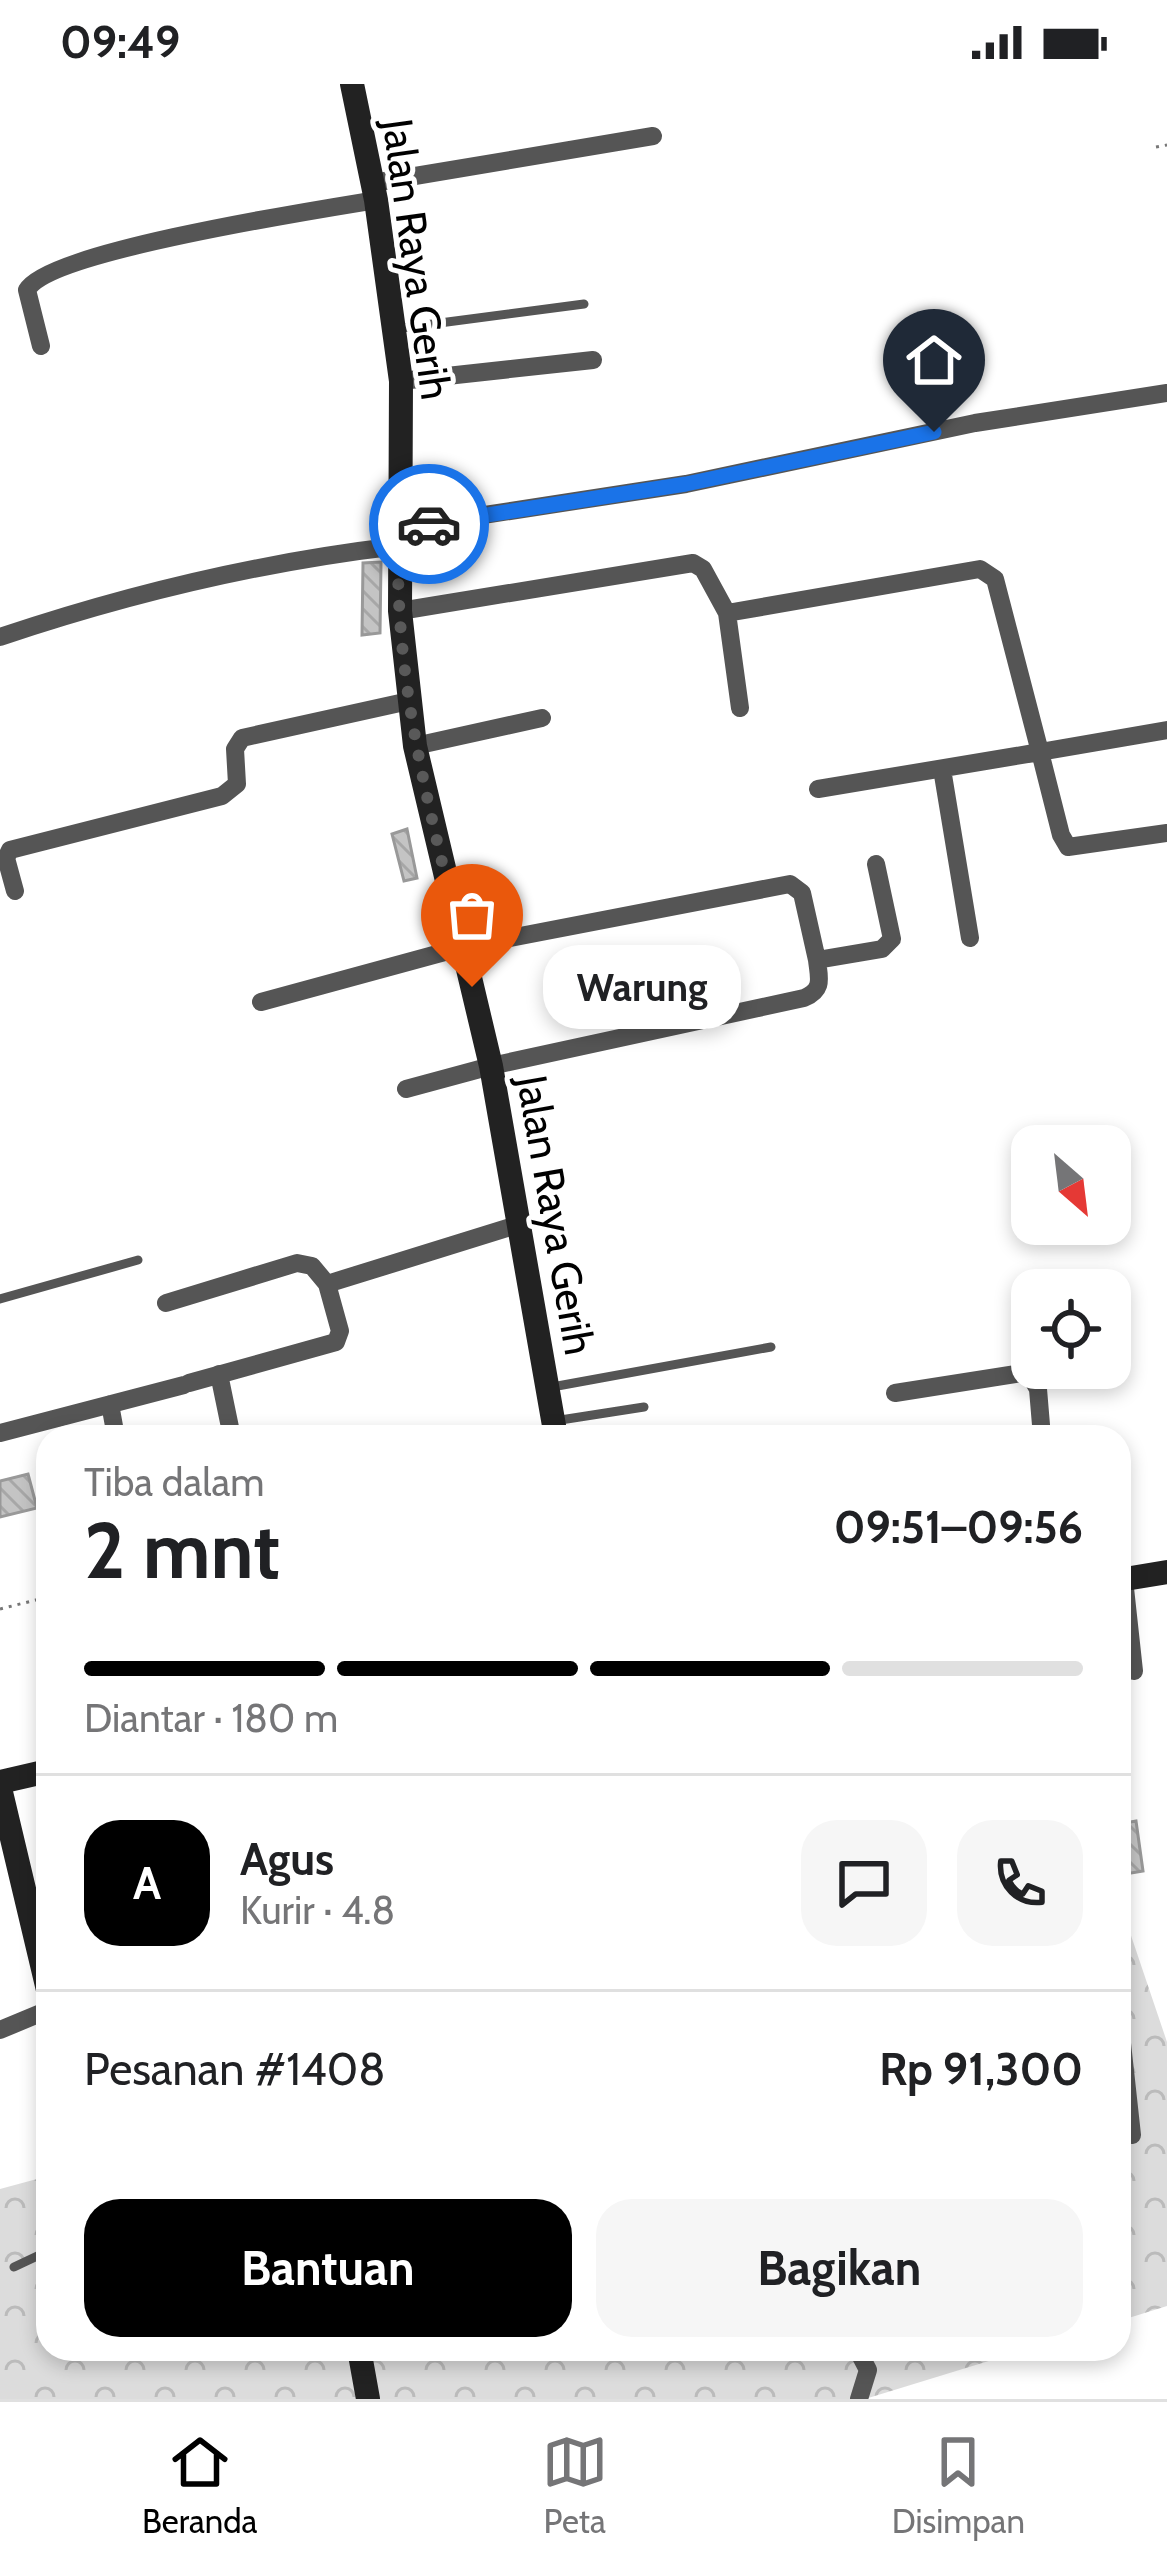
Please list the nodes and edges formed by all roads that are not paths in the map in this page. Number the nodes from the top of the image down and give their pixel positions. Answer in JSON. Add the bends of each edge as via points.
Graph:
{"nodes":[{"id":1,"x":352,"y":84,"type":"edge"},
{"id":2,"x":653,"y":136,"type":"dead end"},
{"id":3,"x":375,"y":192,"type":"junction"},
{"id":4,"x":584,"y":304,"type":"dead end"},
{"id":5,"x":394,"y":329,"type":"junction"},
{"id":6,"x":41,"y":346,"type":"dead end"},
{"id":7,"x":593,"y":360,"type":"dead end"},
{"id":8,"x":401,"y":381,"type":"junction"},
{"id":9,"x":1167,"y":393,"type":"edge"},
{"id":10,"x":399,"y":537,"type":"junction"},
{"id":11,"x":400,"y":611,"type":"junction"},
{"id":12,"x":727,"y":613,"type":"junction"},
{"id":13,"x":0,"y":637,"type":"edge"},
{"id":14,"x":409,"y":701,"type":"junction"},
{"id":15,"x":740,"y":709,"type":"dead end"},
{"id":16,"x":542,"y":718,"type":"dead end"},
{"id":17,"x":1167,"y":730,"type":"edge"},
{"id":18,"x":415,"y":746,"type":"junction"},
{"id":19,"x":1040,"y":752,"type":"junction"},
{"id":20,"x":942,"y":769,"type":"junction"},
{"id":21,"x":818,"y":789,"type":"dead end"},
{"id":22,"x":1167,"y":833,"type":"edge"},
{"id":23,"x":876,"y":864,"type":"dead end"},
{"id":24,"x":16,"y":891,"type":"dead end"},
{"id":25,"x":970,"y":938,"type":"dead end"},
{"id":26,"x":463,"y":947,"type":"junction"},
{"id":27,"x":817,"y":960,"type":"junction"},
{"id":28,"x":261,"y":1002,"type":"dead end"},
{"id":29,"x":491,"y":1066,"type":"junction"},
{"id":30,"x":406,"y":1089,"type":"dead end"},
{"id":31,"x":517,"y":1225,"type":"junction"},
{"id":32,"x":138,"y":1260,"type":"dead end"},
{"id":33,"x":327,"y":1284,"type":"junction"},
{"id":34,"x":0,"y":1299,"type":"edge"},
{"id":35,"x":166,"y":1303,"type":"dead end"},
{"id":36,"x":771,"y":1347,"type":"dead end"},
{"id":37,"x":219,"y":1374,"type":"junction"},
{"id":38,"x":546,"y":1388,"type":"junction"},
{"id":39,"x":895,"y":1393,"type":"dead end"},
{"id":40,"x":110,"y":1404,"type":"junction"},
{"id":41,"x":644,"y":1407,"type":"dead end"},
{"id":42,"x":114,"y":1425,"type":"edge"},
{"id":43,"x":230,"y":1425,"type":"edge"},
{"id":44,"x":553,"y":1425,"type":"edge"},
{"id":45,"x":570,"y":1425,"type":"edge"},
{"id":46,"x":1041,"y":1425,"type":"edge"},
{"id":47,"x":0,"y":1432,"type":"edge"},
{"id":48,"x":1167,"y":1572,"type":"edge"},
{"id":49,"x":1131,"y":1578,"type":"edge"},
{"id":50,"x":1131,"y":1650,"type":"edge"},
{"id":51,"x":1134,"y":1671,"type":"dead end"},
{"id":52,"x":36,"y":1775,"type":"edge"},
{"id":53,"x":0,"y":1788,"type":"edge"},
{"id":54,"x":36,"y":1915,"type":"edge"},
{"id":55,"x":36,"y":2015,"type":"edge"},
{"id":56,"x":0,"y":2030,"type":"edge"},
{"id":57,"x":1131,"y":2126,"type":"edge"},
{"id":58,"x":1132,"y":2135,"type":"dead end"},
{"id":59,"x":36,"y":2256,"type":"edge"},
{"id":60,"x":14,"y":2266,"type":"dead end"},
{"id":61,"x":361,"y":2361,"type":"edge"},
{"id":62,"x":863,"y":2361,"type":"edge"},
{"id":63,"x":368,"y":2399,"type":"edge"},
{"id":64,"x":859,"y":2399,"type":"edge"}],
"edges":[{"from":1,"to":3,"type":"street","name":"Jalan Raya Gerih"},
{"from":2,"to":3,"type":"street"},
{"from":3,"to":5,"type":"street","name":"Jalan Raya Gerih"},
{"from":3,"to":6,"type":"street","via":[[39,278],[27,290]]},
{"from":4,"to":5,"type":"lane"},
{"from":5,"to":8,"type":"street","name":"Jalan Raya Gerih"},
{"from":7,"to":8,"type":"street"},
{"from":8,"to":10,"type":"street","name":"Jalan Raya Gerih"},
{"from":9,"to":10,"type":"street"},
{"from":10,"to":11,"type":"street","name":"Jalan Raya Gerih"},
{"from":10,"to":13,"type":"street","via":[[144,591]]},
{"from":11,"to":12,"type":"street","via":[[693,562]]},
{"from":11,"to":14,"type":"street","name":"Jalan Raya Gerih"},
{"from":12,"to":15,"type":"street"},
{"from":12,"to":19,"type":"street","via":[[989,572]]},
{"from":14,"to":18,"type":"street","name":"Jalan Raya Gerih"},
{"from":14,"to":24,"type":"street","via":[[242,738],[235,749],[238,784],[222,796],[10,850]]},
{"from":16,"to":18,"type":"street"},
{"from":17,"to":19,"type":"street"},
{"from":18,"to":26,"type":"street","name":"Jalan Raya Gerih"},
{"from":19,"to":20,"type":"street"},
{"from":19,"to":22,"type":"street","via":[[1068,847]]},
{"from":20,"to":21,"type":"street"},
{"from":20,"to":25,"type":"street"},
{"from":23,"to":27,"type":"street","via":[[892,939]]},
{"from":26,"to":27,"type":"street","via":[[790,884],[802,893]]},
{"from":26,"to":28,"type":"street"},
{"from":26,"to":29,"type":"street","name":"Jalan Raya Gerih"},
{"from":27,"to":29,"type":"street","via":[[820,985],[804,998]]},
{"from":29,"to":30,"type":"street"},
{"from":29,"to":31,"type":"street","name":"Jalan Raya Gerih"},
{"from":31,"to":33,"type":"street"},
{"from":31,"to":38,"type":"street","name":"Jalan Raya Gerih"},
{"from":32,"to":34,"type":"lane"},
{"from":33,"to":35,"type":"street","via":[[312,1266],[297,1263]]},
{"from":33,"to":37,"type":"street","via":[[339,1340]]},
{"from":36,"to":38,"type":"lane"},
{"from":37,"to":40,"type":"street"},
{"from":37,"to":43,"type":"street"},
{"from":38,"to":44,"type":"street","name":"Jalan Raya Gerih"},
{"from":39,"to":46,"type":"street","via":[[1028,1372]]},
{"from":40,"to":42,"type":"street"},
{"from":40,"to":47,"type":"street"},
{"from":41,"to":45,"type":"lane"},
{"from":48,"to":49,"type":"street"},
{"from":50,"to":51,"type":"street"},
{"from":52,"to":53,"type":"street"},
{"from":53,"to":54,"type":"street"},
{"from":55,"to":56,"type":"street"},
{"from":57,"to":58,"type":"street"},
{"from":59,"to":60,"type":"lane"},
{"from":61,"to":63,"type":"street"},
{"from":62,"to":64,"type":"street"}]}
